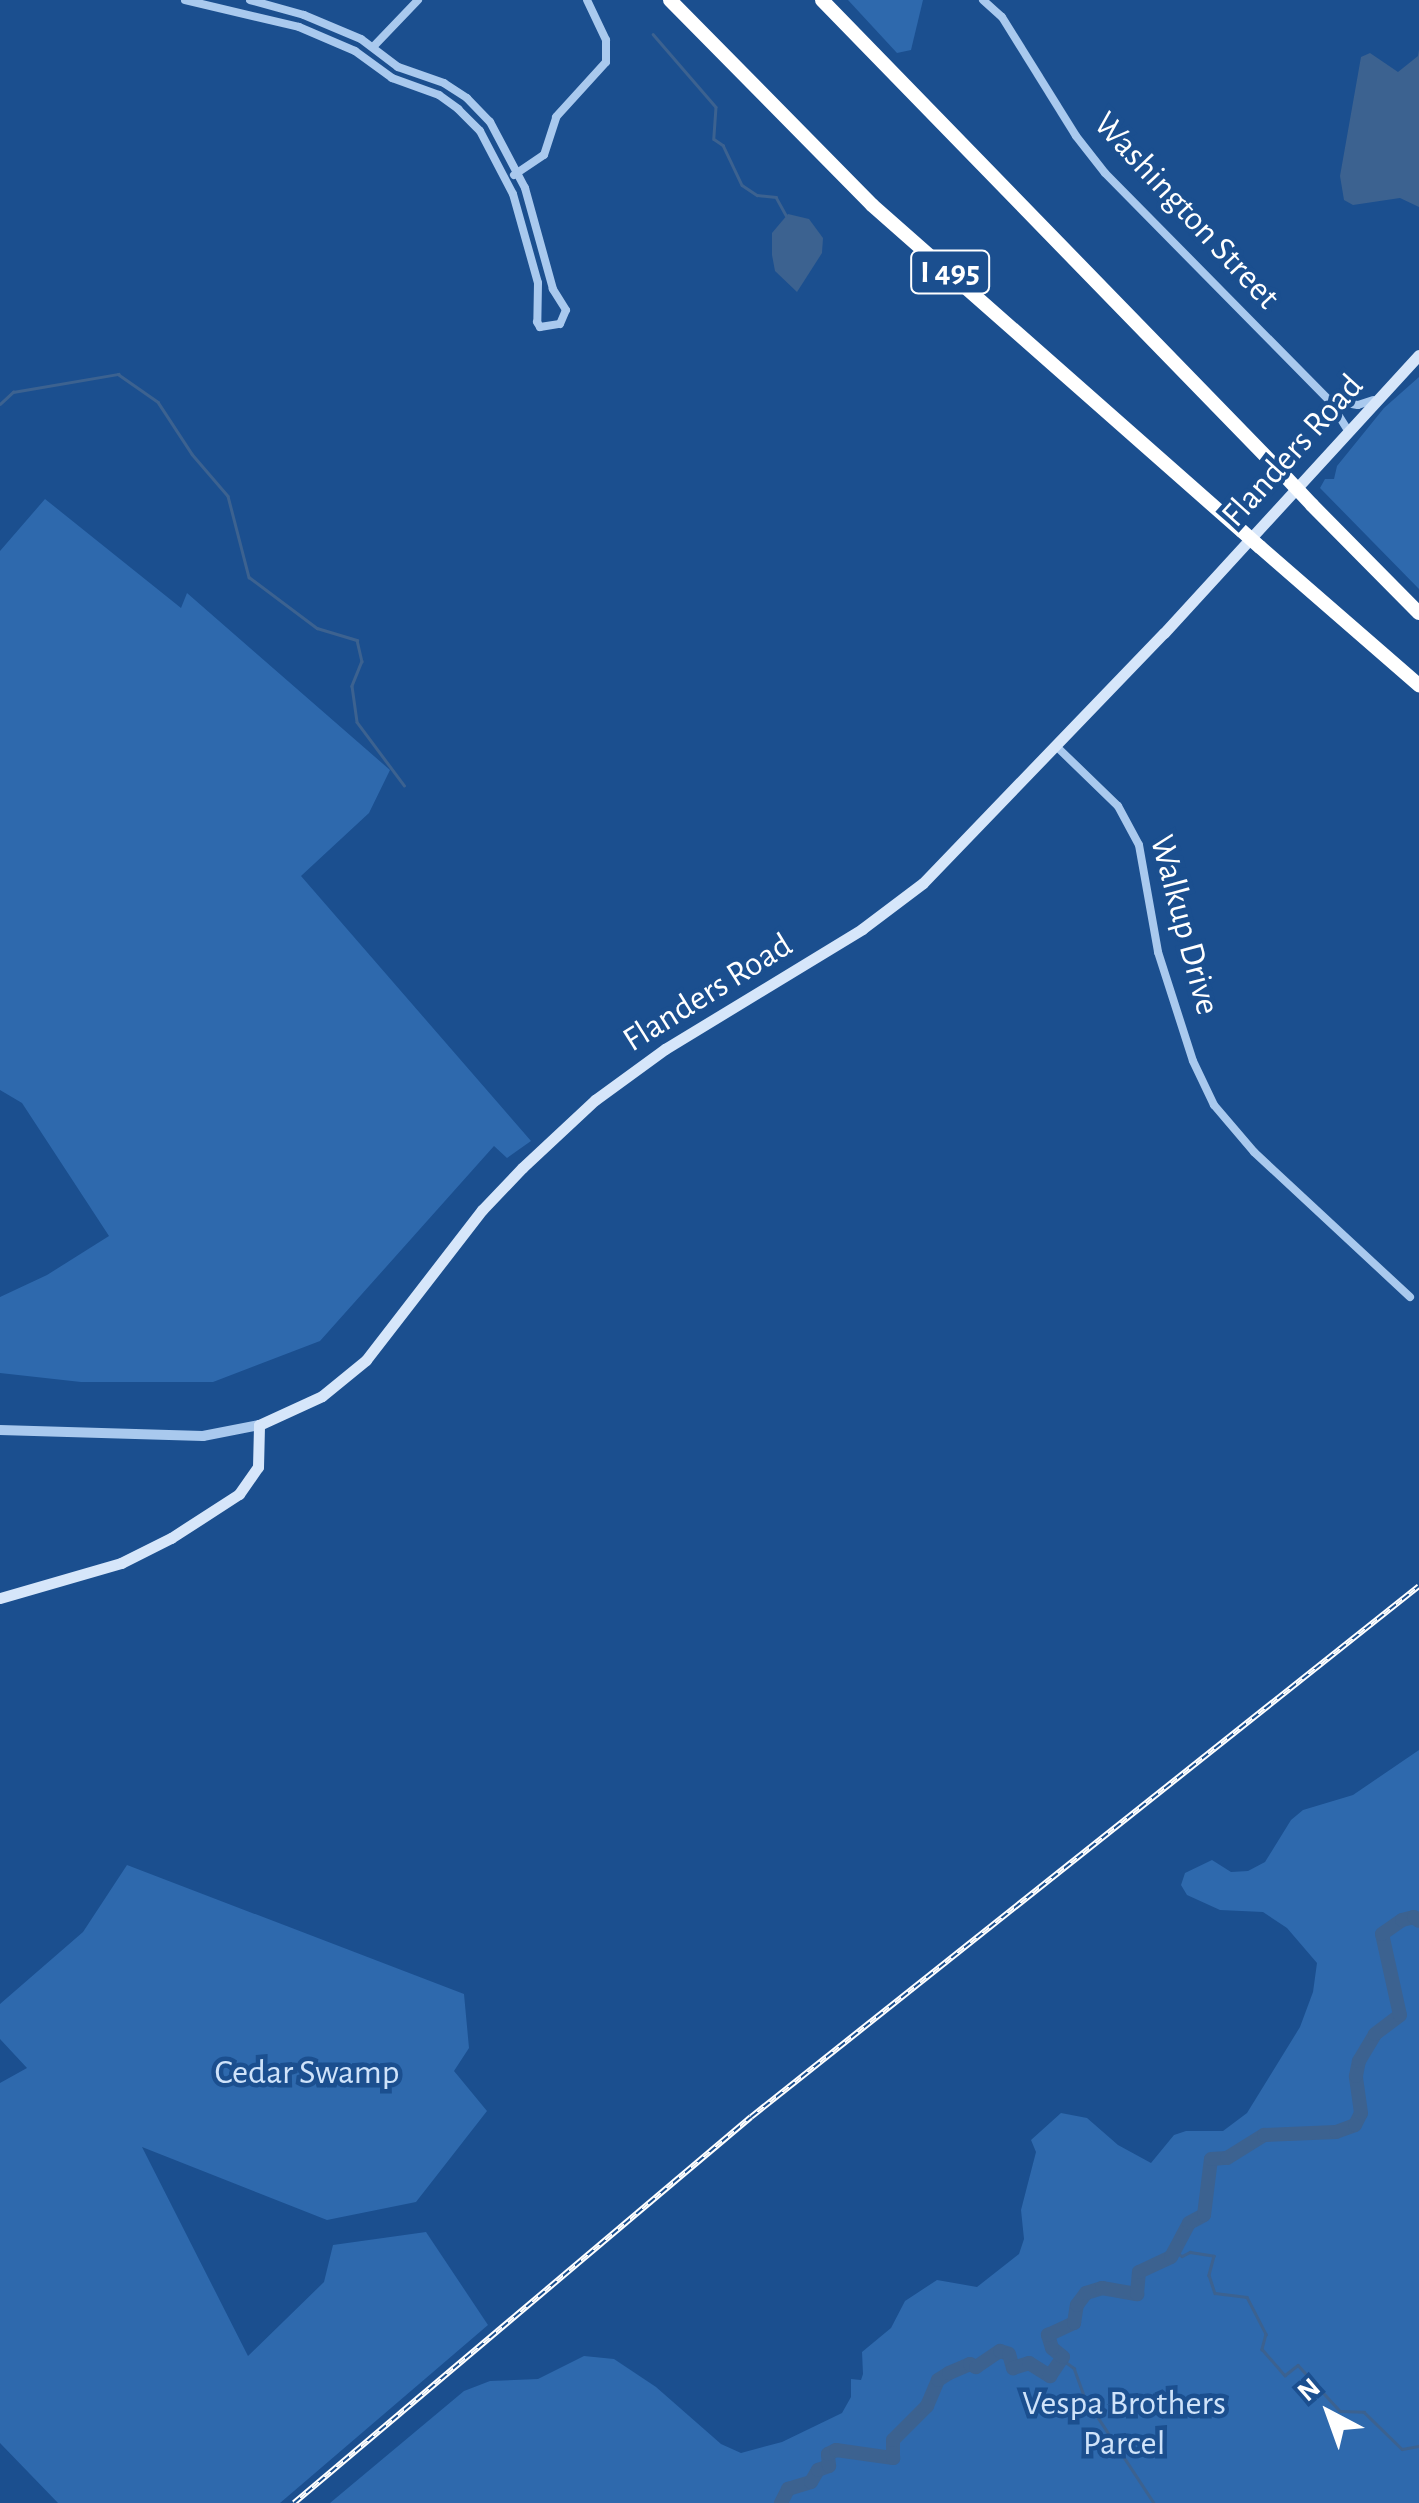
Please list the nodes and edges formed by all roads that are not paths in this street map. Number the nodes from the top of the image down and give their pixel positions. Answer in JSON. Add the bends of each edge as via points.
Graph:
{"nodes":[{"id":1,"x":185,"y":0,"type":"edge"},
{"id":2,"x":250,"y":0,"type":"edge"},
{"id":3,"x":418,"y":0,"type":"edge"},
{"id":4,"x":587,"y":0,"type":"edge"},
{"id":5,"x":670,"y":0,"type":"edge"},
{"id":6,"x":822,"y":0,"type":"edge"},
{"id":7,"x":983,"y":0,"type":"edge"},
{"id":8,"x":373,"y":47,"type":"junction"},
{"id":9,"x":518,"y":174,"type":"junction"},
{"id":10,"x":505,"y":178,"type":"junction"},
{"id":11,"x":1419,"y":355,"type":"edge"},
{"id":12,"x":1376,"y":399,"type":"junction"},
{"id":13,"x":1329,"y":400,"type":"junction"},
{"id":14,"x":1348,"y":431,"type":"junction"},
{"id":15,"x":1419,"y":614,"type":"edge"},
{"id":16,"x":1419,"y":685,"type":"edge"},
{"id":17,"x":1056,"y":746,"type":"junction"},
{"id":18,"x":1410,"y":1297,"type":"dead end"},
{"id":19,"x":259,"y":1425,"type":"junction"},
{"id":20,"x":0,"y":1430,"type":"edge"},
{"id":21,"x":0,"y":1598,"type":"edge"}],
"edges":[{"from":1,"to":10,"type":"street","via":[[299,27],[355,51],[392,78],[439,95],[480,131]]},
{"from":2,"to":8,"type":"street","via":[[304,15]]},
{"from":3,"to":8,"type":"street"},
{"from":4,"to":9,"type":"street","via":[[606,40],[606,62],[556,118],[544,155]]},
{"from":5,"to":16,"type":"highway","number":"I 495","bridge":true,"via":[[872,205]]},
{"from":6,"to":15,"type":"highway","number":"I 495","bridge":true},
{"from":7,"to":13,"type":"street","name":"Washington Street","via":[[1002,17],[1104,173]]},
{"from":8,"to":9,"type":"street","via":[[398,67],[468,98],[490,122]]},
{"from":9,"to":10,"type":"street"},
{"from":9,"to":10,"type":"street","via":[[566,310],[560,324],[537,322],[538,283]]},
{"from":11,"to":12,"type":"main road","name":"Flanders Road"},
{"from":12,"to":13,"type":"street","via":[[1358,405]]},
{"from":12,"to":14,"type":"main road","name":"Flanders Road"},
{"from":13,"to":14,"type":"street","name":"Washington Street"},
{"from":14,"to":17,"type":"main road","name":"Flanders Road"},
{"from":17,"to":18,"type":"street","name":"Walkup Drive","via":[[1118,806],[1139,845],[1163,970],[1218,1112]]},
{"from":17,"to":19,"type":"main road","name":"Flanders Road","via":[[899,904],[685,1036],[595,1100],[484,1207],[366,1360],[322,1396]]},
{"from":19,"to":20,"type":"street","via":[[203,1436]]},
{"from":19,"to":21,"type":"main road","via":[[254,1477],[224,1506],[121,1563]]}]}
